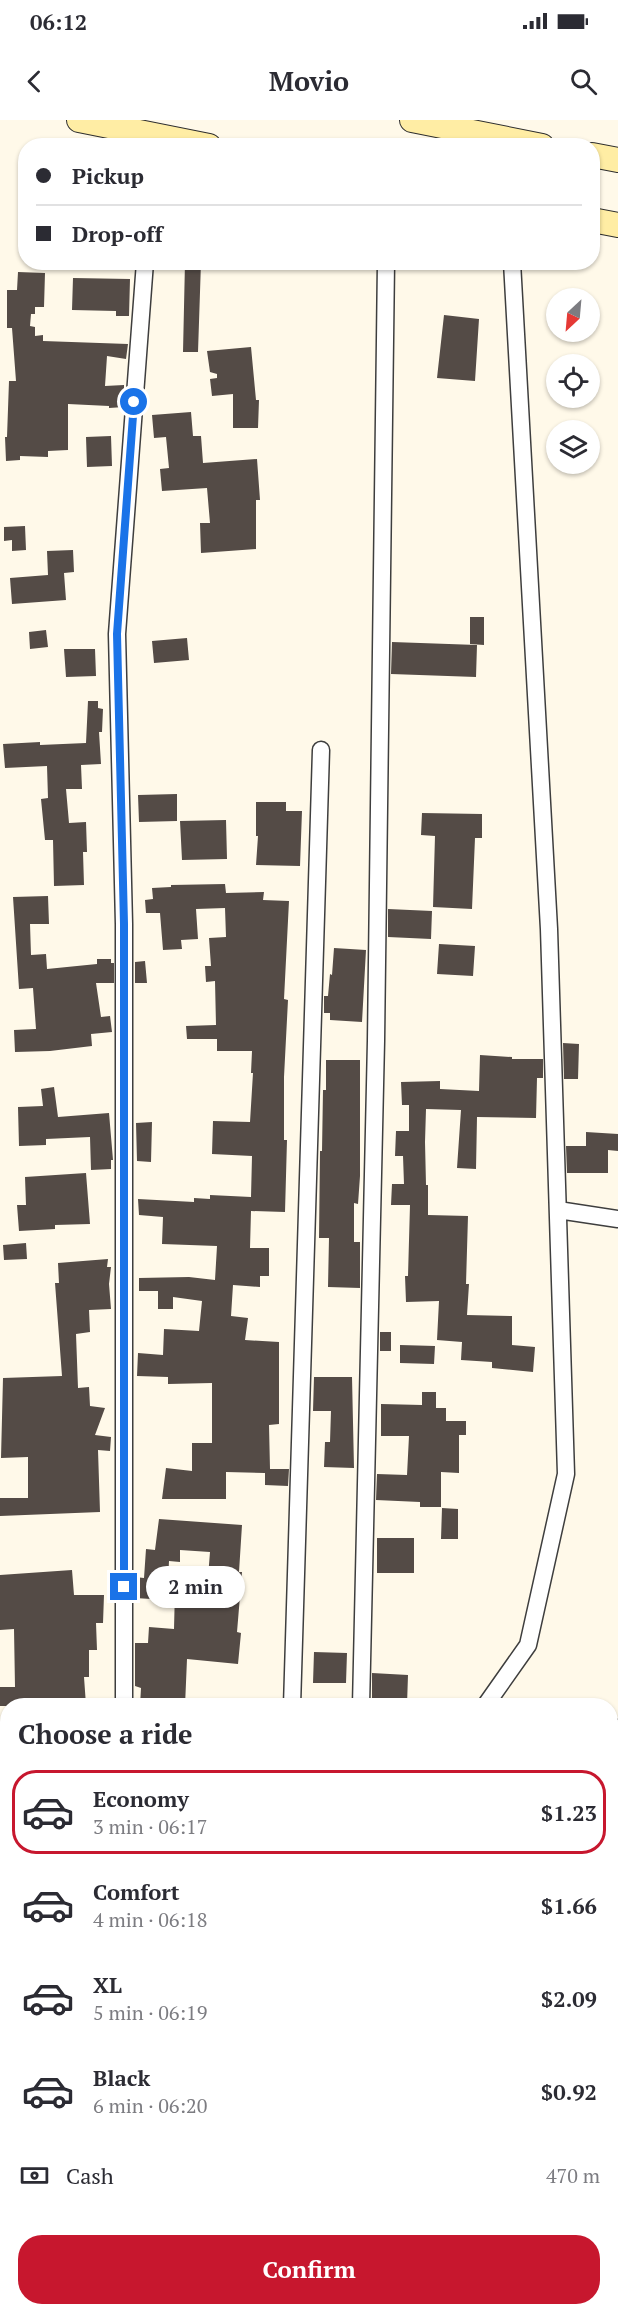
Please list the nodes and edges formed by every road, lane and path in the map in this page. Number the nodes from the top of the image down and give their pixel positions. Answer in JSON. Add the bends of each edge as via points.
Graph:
{"nodes":[{"id":1,"x":79,"y":120,"type":"edge"},
{"id":2,"x":412,"y":120,"type":"edge"},
{"id":3,"x":146,"y":138,"type":"edge"},
{"id":4,"x":502,"y":138,"type":"edge"},
{"id":5,"x":600,"y":157,"type":"edge"},
{"id":6,"x":618,"y":160,"type":"edge"},
{"id":7,"x":600,"y":222,"type":"edge"},
{"id":8,"x":618,"y":225,"type":"edge"},
{"id":9,"x":144,"y":270,"type":"edge"},
{"id":10,"x":386,"y":270,"type":"edge"},
{"id":11,"x":512,"y":270,"type":"edge"},
{"id":12,"x":321,"y":750,"type":"dead end"},
{"id":13,"x":558,"y":1210,"type":"junction"},
{"id":14,"x":618,"y":1219,"type":"edge"},
{"id":15,"x":124,"y":1698,"type":"edge"},
{"id":16,"x":292,"y":1698,"type":"edge"},
{"id":17,"x":361,"y":1698,"type":"edge"},
{"id":18,"x":491,"y":1698,"type":"edge"}],
"edges":[{"from":1,"to":3,"type":"main road"},
{"from":2,"to":4,"type":"main road"},
{"from":5,"to":6,"type":"main road"},
{"from":7,"to":8,"type":"main road"},
{"from":9,"to":15,"type":"street","via":[[117,634],[124,924]]},
{"from":10,"to":17,"type":"street","via":[[376,1041]]},
{"from":11,"to":13,"type":"street","via":[[549,929]]},
{"from":12,"to":16,"type":"street"},
{"from":13,"to":14,"type":"street"},
{"from":13,"to":18,"type":"street","via":[[566,1474],[528,1645]]}]}
